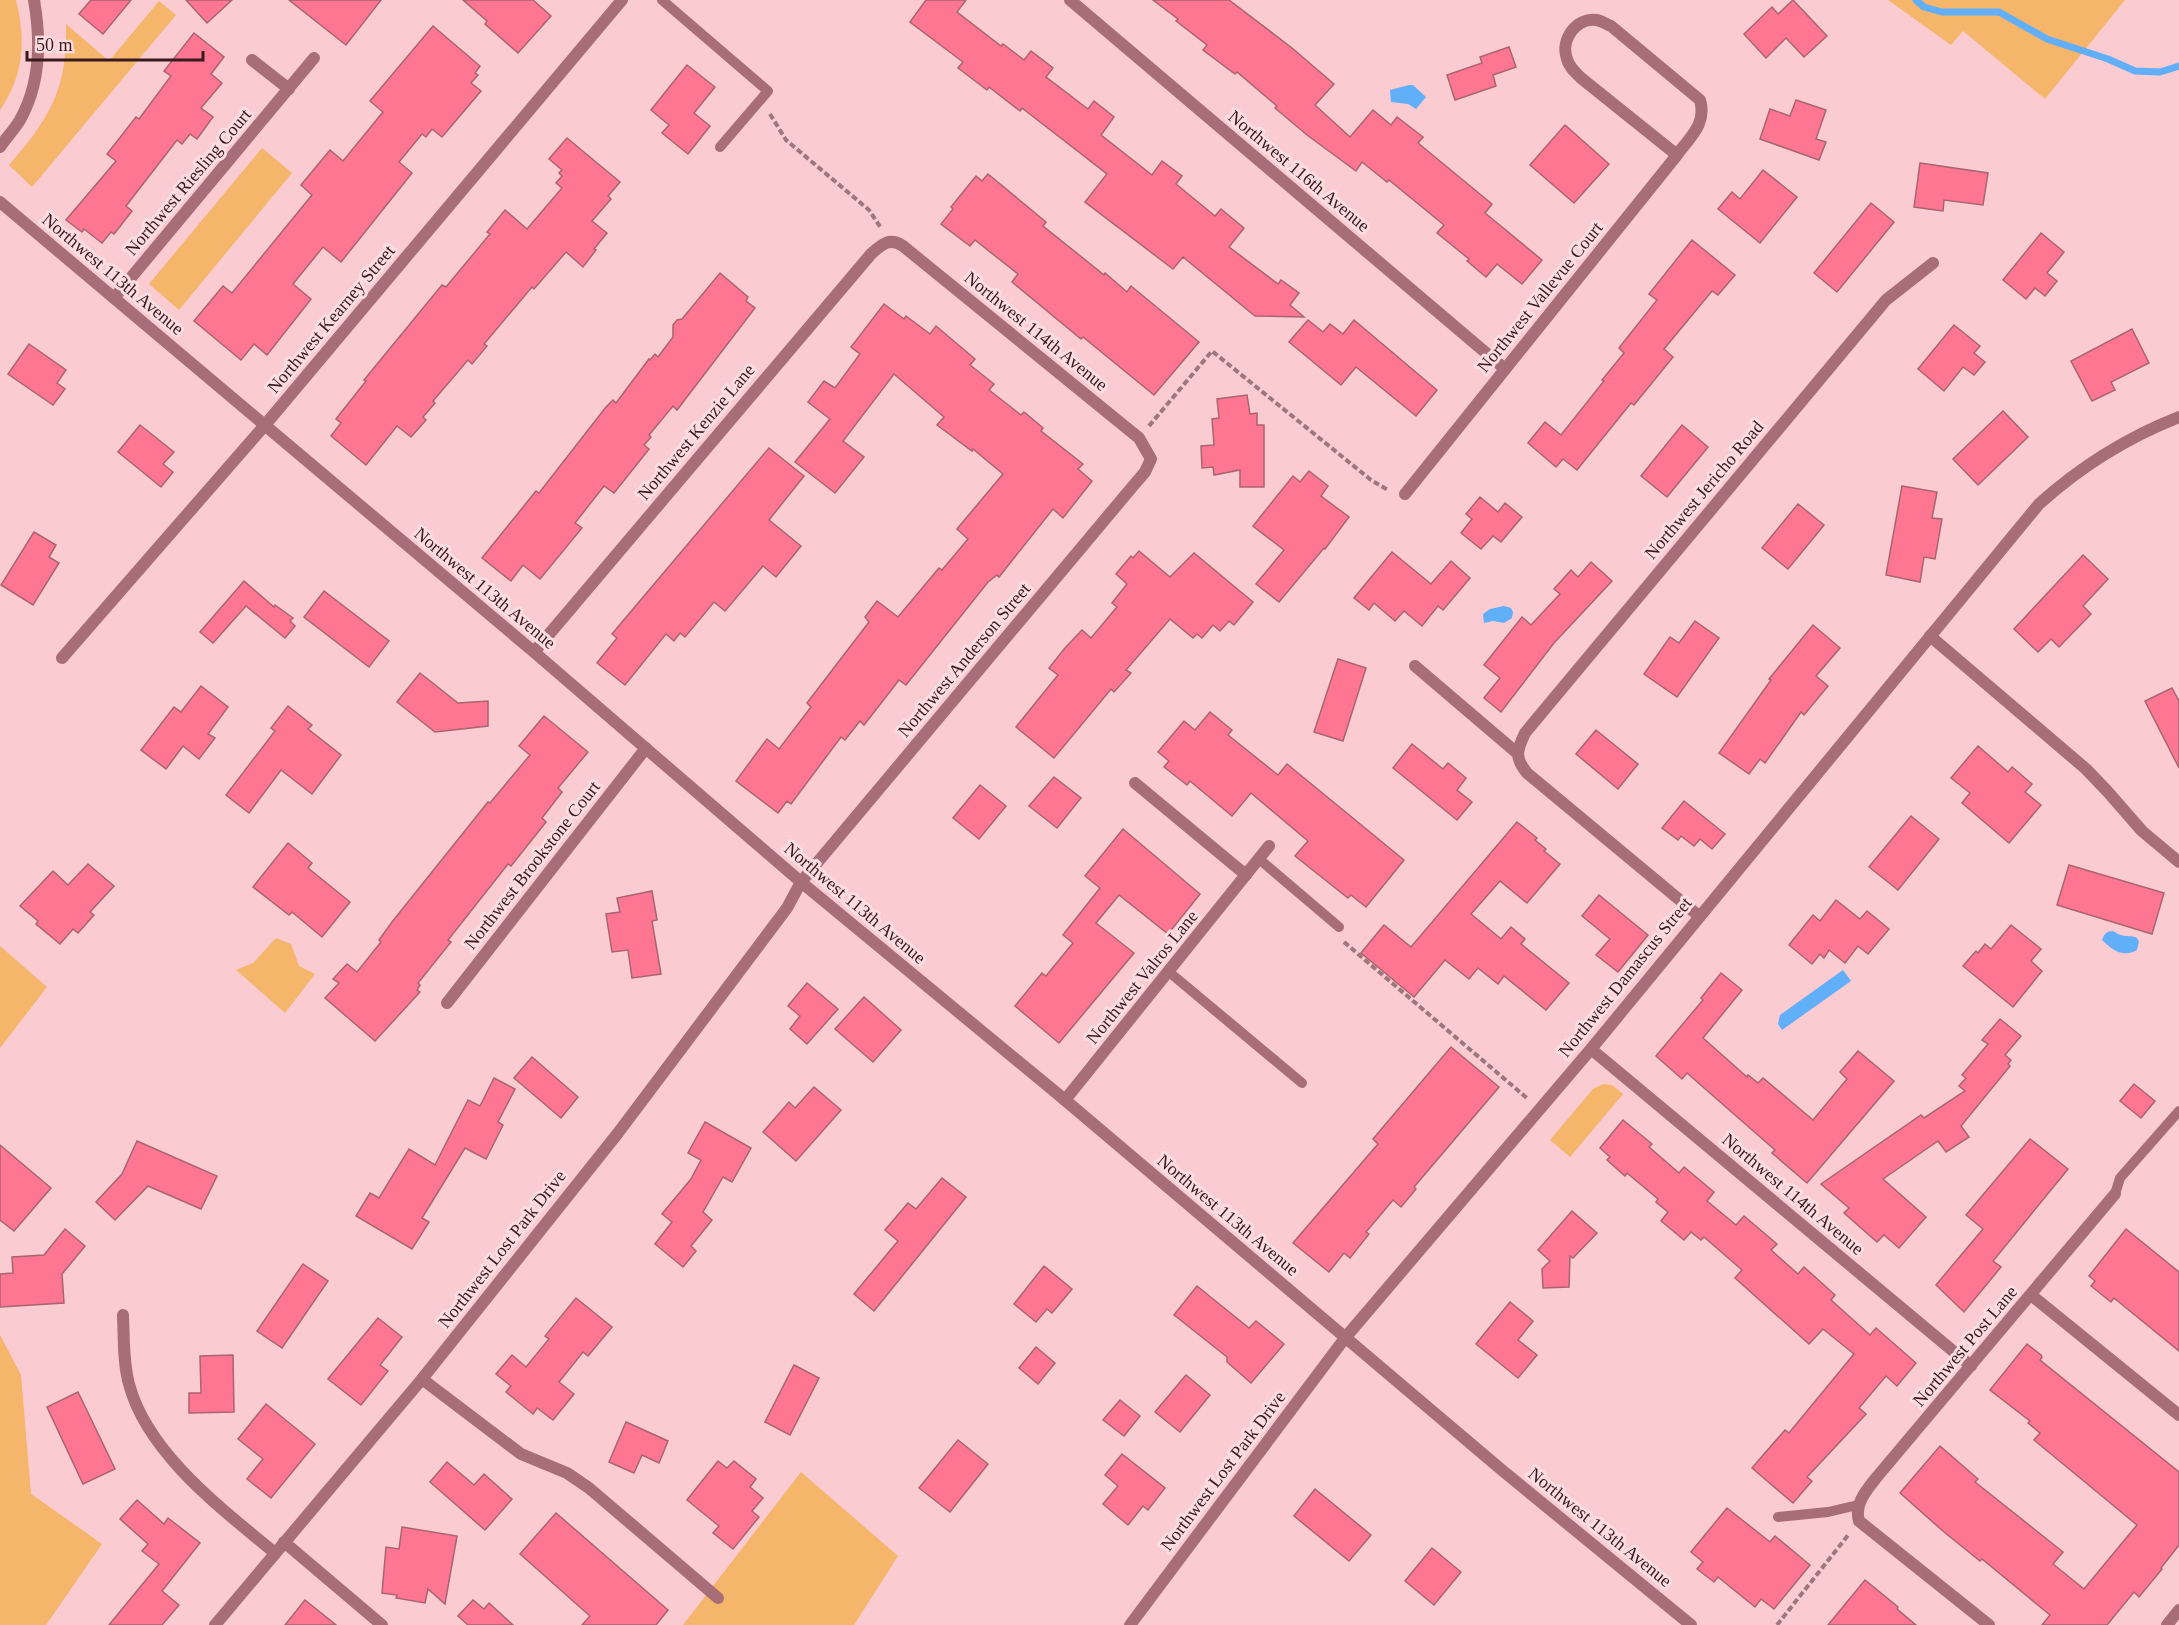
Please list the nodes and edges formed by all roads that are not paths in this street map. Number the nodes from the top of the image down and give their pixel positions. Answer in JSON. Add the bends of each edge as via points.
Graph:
{"nodes":[{"id":1,"x":34,"y":0,"type":"edge"},
{"id":2,"x":662,"y":0,"type":"edge"},
{"id":3,"x":1070,"y":0,"type":"edge"},
{"id":4,"x":620,"y":1,"type":"edge"},
{"id":5,"x":314,"y":58,"type":"dead end"},
{"id":6,"x":252,"y":60,"type":"dead end"},
{"id":7,"x":289,"y":89,"type":"junction"},
{"id":8,"x":0,"y":147,"type":"edge"},
{"id":9,"x":720,"y":147,"type":"dead end"},
{"id":10,"x":1677,"y":155,"type":"junction"},
{"id":11,"x":0,"y":202,"type":"edge"},
{"id":12,"x":890,"y":241,"type":"joint"},
{"id":13,"x":1933,"y":263,"type":"dead end"},
{"id":14,"x":114,"y":298,"type":"junction"},
{"id":15,"x":1505,"y":369,"type":"junction"},
{"id":16,"x":2179,"y":417,"type":"edge"},
{"id":17,"x":265,"y":426,"type":"junction"},
{"id":18,"x":1150,"y":459,"type":"joint"},
{"id":19,"x":1405,"y":494,"type":"road end"},
{"id":20,"x":1930,"y":636,"type":"junction"},
{"id":21,"x":534,"y":652,"type":"junction"},
{"id":22,"x":62,"y":658,"type":"dead end"},
{"id":23,"x":1414,"y":666,"type":"dead end"},
{"id":24,"x":646,"y":748,"type":"junction"},
{"id":25,"x":1517,"y":753,"type":"junction"},
{"id":26,"x":1135,"y":783,"type":"dead end"},
{"id":27,"x":1269,"y":846,"type":"dead end"},
{"id":28,"x":1259,"y":859,"type":"junction"},
{"id":29,"x":2179,"y":862,"type":"edge"},
{"id":30,"x":1246,"y":875,"type":"junction"},
{"id":31,"x":801,"y":882,"type":"junction"},
{"id":32,"x":1699,"y":916,"type":"junction"},
{"id":33,"x":1339,"y":927,"type":"road end"},
{"id":34,"x":1169,"y":972,"type":"junction"},
{"id":35,"x":447,"y":1003,"type":"dead end"},
{"id":36,"x":1591,"y":1049,"type":"junction"},
{"id":37,"x":1302,"y":1083,"type":"dead end"},
{"id":38,"x":1065,"y":1101,"type":"junction"},
{"id":39,"x":2179,"y":1111,"type":"edge"},
{"id":40,"x":2115,"y":1194,"type":"joint"},
{"id":41,"x":2031,"y":1295,"type":"junction"},
{"id":42,"x":123,"y":1315,"type":"dead end"},
{"id":43,"x":1345,"y":1338,"type":"junction"},
{"id":44,"x":1971,"y":1366,"type":"junction"},
{"id":45,"x":422,"y":1379,"type":"junction"},
{"id":46,"x":2179,"y":1415,"type":"edge"},
{"id":47,"x":1858,"y":1505,"type":"junction"},
{"id":48,"x":1778,"y":1517,"type":"dead end"},
{"id":49,"x":284,"y":1542,"type":"junction"},
{"id":50,"x":274,"y":1553,"type":"junction"},
{"id":51,"x":718,"y":1598,"type":"dead end"},
{"id":52,"x":2179,"y":1610,"type":"edge"},
{"id":53,"x":214,"y":1625,"type":"edge"},
{"id":54,"x":382,"y":1625,"type":"edge"},
{"id":55,"x":1130,"y":1625,"type":"edge"},
{"id":56,"x":1691,"y":1625,"type":"edge"},
{"id":57,"x":1989,"y":1625,"type":"edge"},
{"id":58,"x":2167,"y":1625,"type":"edge"}],
"edges":[{"from":1,"to":8,"type":"street","via":[[39,28],[31,96],[20,121]]},
{"from":2,"to":9,"type":"lane","via":[[768,91]]},
{"from":3,"to":15,"type":"street","name":"Northwest 116th Avenue"},
{"from":4,"to":17,"type":"street","name":"Northwest Kearney Street"},
{"from":5,"to":7,"type":"street","name":"Northwest Riesling Court"},
{"from":6,"to":7,"type":"street"},
{"from":7,"to":14,"type":"street","name":"Northwest Riesling Court"},
{"from":10,"to":10,"type":"street","name":"Northwest Vallevue Court","via":[[1570,68],[1565,48],[1575,27],[1599,20],[1611,26],[1700,100],[1701,122]]},
{"from":10,"to":15,"type":"street","name":"Northwest Vallevue Court"},
{"from":11,"to":14,"type":"street","name":"Northwest 113th Avenue"},
{"from":12,"to":18,"type":"street","name":"Northwest 114th Avenue","via":[[903,246],[1139,438]]},
{"from":12,"to":21,"type":"street","name":"Northwest Kenzie Lane","via":[[871,254]]},
{"from":13,"to":25,"type":"street","name":"Northwest Jericho Road","via":[[1886,300],[1525,733]]},
{"from":14,"to":17,"type":"street","name":"Northwest 113th Avenue"},
{"from":15,"to":19,"type":"street","name":"Northwest Vallevue Court"},
{"from":16,"to":20,"type":"street","name":"Northwest Damascus Street","via":[[2134,438],[2066,480],[2039,504]]},
{"from":17,"to":21,"type":"street","name":"Northwest 113th Avenue"},
{"from":17,"to":22,"type":"street","name":"Northwest Kearney Street"},
{"from":18,"to":31,"type":"street","name":"Northwest Anderson Street","via":[[1133,486]]},
{"from":20,"to":29,"type":"street","via":[[2086,769],[2142,831]]},
{"from":20,"to":32,"type":"street","name":"Northwest Damascus Street"},
{"from":21,"to":24,"type":"street","name":"Northwest 113th Avenue"},
{"from":23,"to":25,"type":"street"},
{"from":24,"to":31,"type":"street","name":"Northwest 113th Avenue"},
{"from":24,"to":35,"type":"street","name":"Northwest Brookstone Court"},
{"from":25,"to":32,"type":"street","via":[[1527,773]]},
{"from":26,"to":30,"type":"street"},
{"from":27,"to":28,"type":"street","name":"Northwest Valros Lane"},
{"from":28,"to":30,"type":"street","name":"Northwest Valros Lane"},
{"from":28,"to":33,"type":"lane"},
{"from":30,"to":34,"type":"street","name":"Northwest Valros Lane"},
{"from":31,"to":38,"type":"street","name":"Northwest 113th Avenue"},
{"from":31,"to":45,"type":"street","name":"Northwest Lost Park Drive","via":[[787,908],[661,1076]]},
{"from":32,"to":36,"type":"street","name":"Northwest Damascus Street"},
{"from":34,"to":37,"type":"lane"},
{"from":34,"to":38,"type":"street","name":"Northwest Valros Lane"},
{"from":36,"to":43,"type":"street","name":"Northwest Damascus Street"},
{"from":36,"to":44,"type":"street","name":"Northwest 114th Avenue"},
{"from":38,"to":43,"type":"street","name":"Northwest 113th Avenue"},
{"from":39,"to":40,"type":"lane","via":[[2120,1178]]},
{"from":40,"to":41,"type":"street","name":"Northwest Post Lane"},
{"from":41,"to":44,"type":"street","name":"Northwest Post Lane"},
{"from":41,"to":46,"type":"street"},
{"from":42,"to":50,"type":"street","via":[[125,1365],[140,1413],[179,1468]]},
{"from":43,"to":55,"type":"street","name":"Northwest Lost Park Drive"},
{"from":43,"to":56,"type":"street","name":"Northwest 113th Avenue"},
{"from":44,"to":47,"type":"street","name":"Northwest Post Lane","via":[[1875,1478]]},
{"from":45,"to":49,"type":"street","name":"Northwest Lost Park Drive"},
{"from":45,"to":51,"type":"street","via":[[521,1454],[567,1473],[589,1488]]},
{"from":47,"to":48,"type":"lane"},
{"from":47,"to":57,"type":"street","via":[[1862,1523]]},
{"from":49,"to":50,"type":"street","name":"Northwest Lost Park Drive"},
{"from":49,"to":54,"type":"street"},
{"from":50,"to":53,"type":"street","name":"Northwest Lost Park Drive"},
{"from":52,"to":58,"type":"street"}]}
